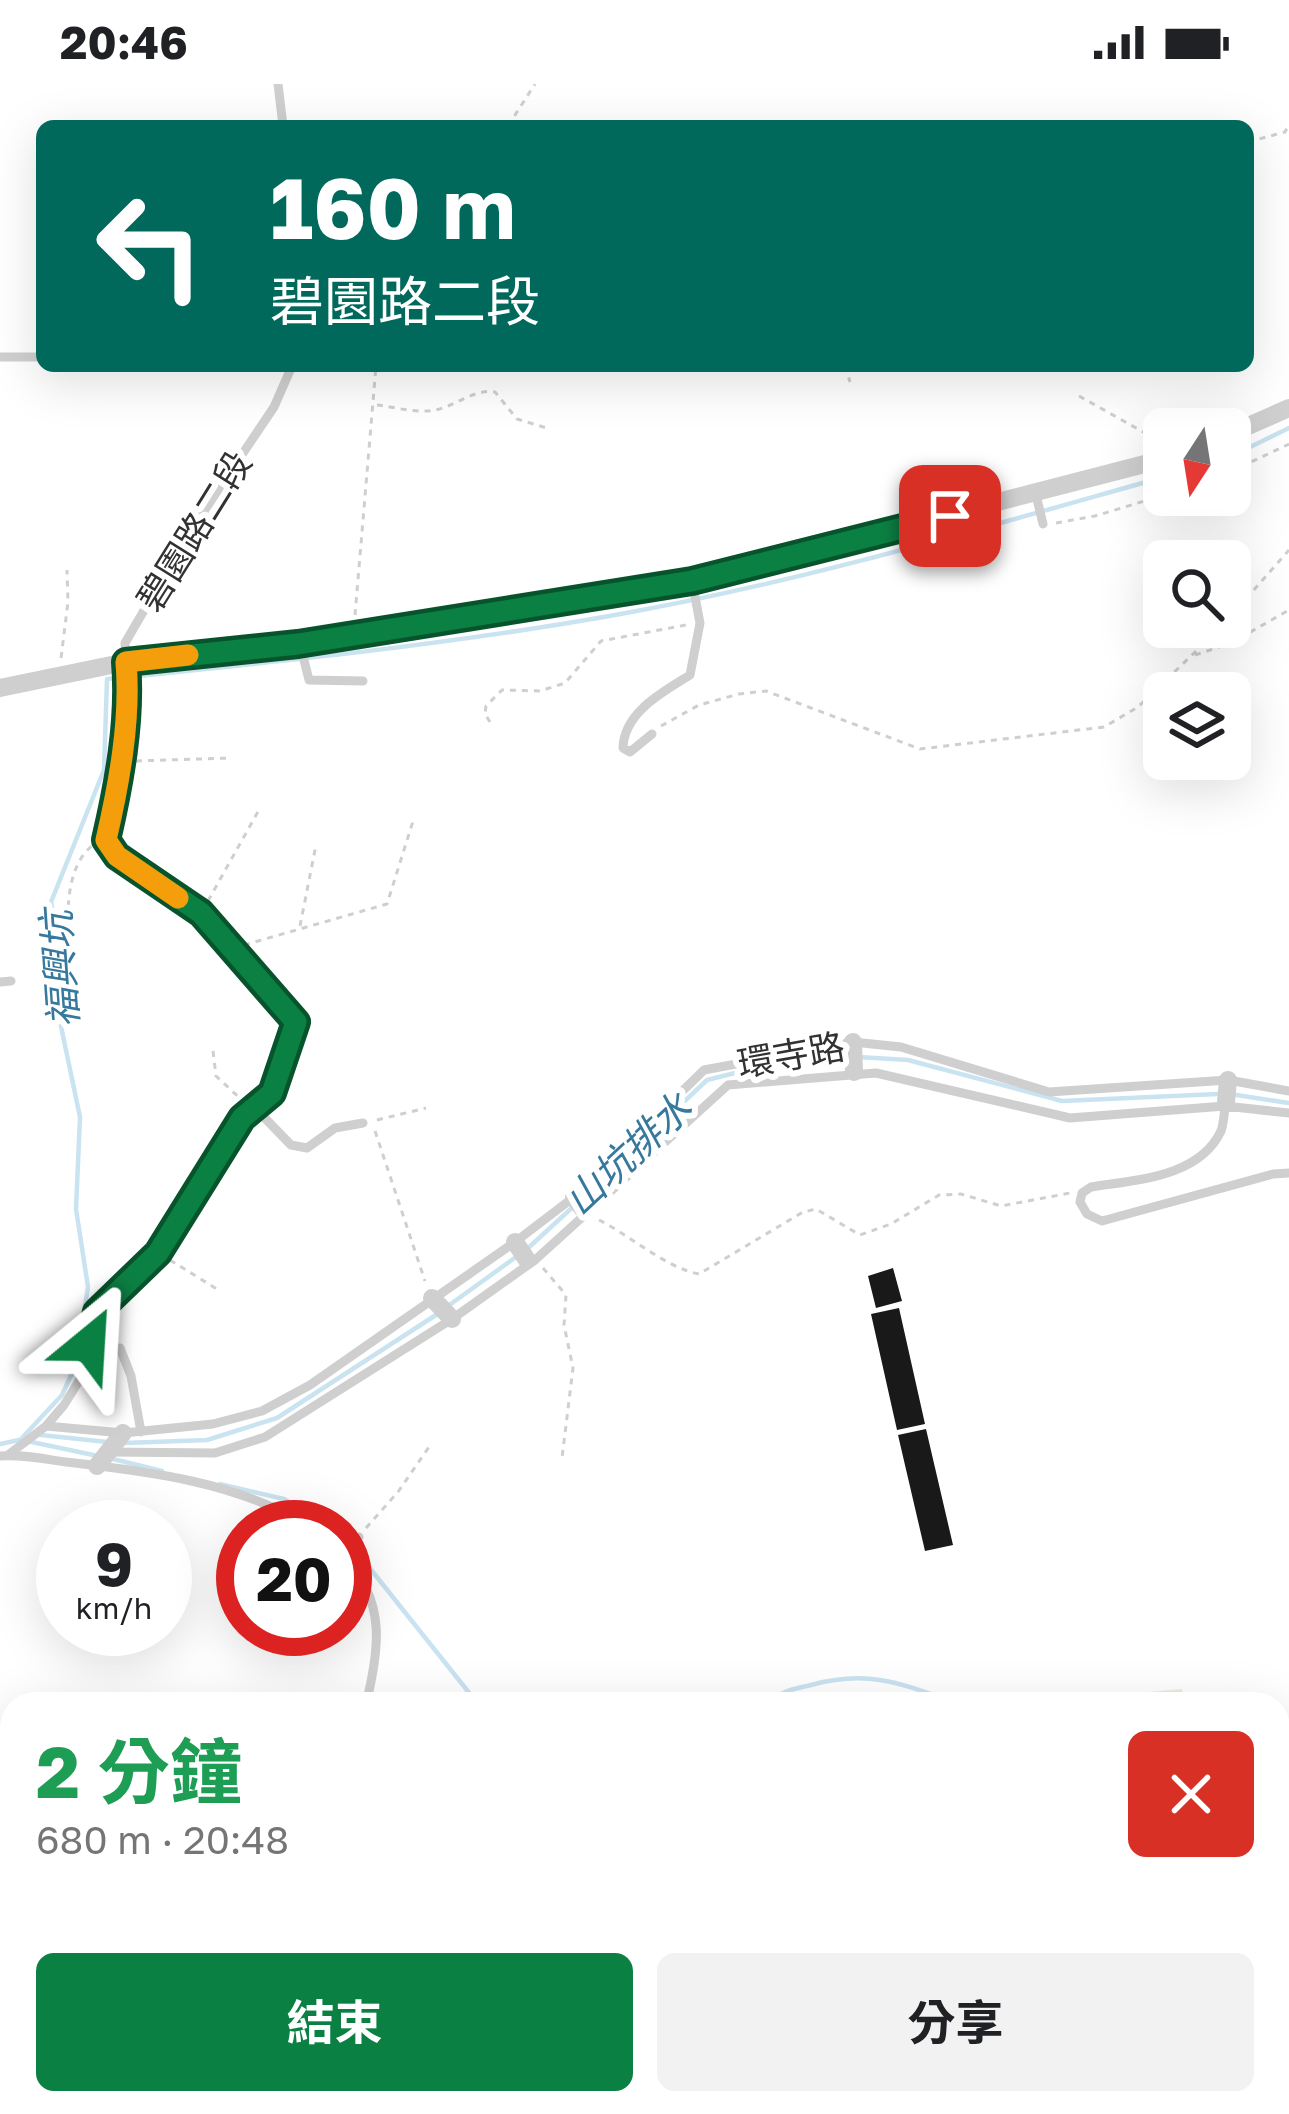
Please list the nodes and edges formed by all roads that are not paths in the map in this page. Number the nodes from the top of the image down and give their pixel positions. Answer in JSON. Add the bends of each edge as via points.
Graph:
{"nodes":[{"id":1,"x":278,"y":84,"type":"edge"},
{"id":2,"x":282,"y":120,"type":"edge"},
{"id":3,"x":0,"y":357,"type":"edge"},
{"id":4,"x":36,"y":357,"type":"edge"},
{"id":5,"x":289,"y":372,"type":"edge"},
{"id":6,"x":1289,"y":408,"type":"edge"},
{"id":7,"x":1251,"y":425,"type":"edge"},
{"id":8,"x":1143,"y":465,"type":"edge"},
{"id":9,"x":1036,"y":495,"type":"junction"},
{"id":10,"x":1043,"y":524,"type":"road end"},
{"id":11,"x":692,"y":581,"type":"junction"},
{"id":12,"x":299,"y":643,"type":"junction"},
{"id":13,"x":126,"y":662,"type":"junction"},
{"id":14,"x":363,"y":681,"type":"dead end"},
{"id":15,"x":0,"y":688,"type":"edge"},
{"id":16,"x":652,"y":734,"type":"road end"},
{"id":17,"x":854,"y":1055,"type":"junction"},
{"id":18,"x":1289,"y":1091,"type":"edge"},
{"id":19,"x":1227,"y":1094,"type":"junction"},
{"id":20,"x":254,"y":1107,"type":"junction"},
{"id":21,"x":1289,"y":1113,"type":"edge"},
{"id":22,"x":364,"y":1124,"type":"road end"},
{"id":23,"x":1289,"y":1173,"type":"edge"},
{"id":24,"x":579,"y":1204,"type":"junction"},
{"id":25,"x":524,"y":1253,"type":"junction"},
{"id":26,"x":444,"y":1310,"type":"junction"},
{"id":27,"x":120,"y":1348,"type":"dead end"},
{"id":28,"x":46,"y":1426,"type":"junction"},
{"id":29,"x":132,"y":1432,"type":"junction"},
{"id":30,"x":4,"y":1455,"type":"edge"},
{"id":31,"x":103,"y":1459,"type":"junction"},
{"id":32,"x":255,"y":1500,"type":"edge"},
{"id":33,"x":372,"y":1609,"type":"edge"},
{"id":34,"x":368,"y":1692,"type":"edge"}],
"edges":[{"from":1,"to":2,"type":"lane"},
{"from":3,"to":4,"type":"lane"},
{"from":5,"to":13,"type":"lane","name":"碧園路二段","via":[[144,608],[125,643]]},
{"from":6,"to":7,"type":"street"},
{"from":8,"to":9,"type":"street"},
{"from":9,"to":10,"type":"lane"},
{"from":9,"to":11,"type":"street"},
{"from":11,"to":12,"type":"street"},
{"from":11,"to":16,"type":"lane","via":[[700,623],[689,675],[648,702],[623,748],[630,752]]},
{"from":12,"to":13,"type":"street"},
{"from":12,"to":14,"type":"lane","via":[[309,680]]},
{"from":13,"to":15,"type":"street"},
{"from":13,"to":20,"type":"lane","name":"碧園路二段","via":[[106,840],[201,913],[296,1022],[272,1093]]},
{"from":17,"to":19,"type":"lane","name":"環寺路","via":[[901,1047],[1049,1092]]},
{"from":17,"to":19,"type":"lane","name":"環寺路","via":[[876,1073],[1070,1118]]},
{"from":17,"to":24,"type":"lane","name":"環寺路","via":[[728,1085]]},
{"from":17,"to":24,"type":"lane","name":"環寺路","via":[[704,1070]]},
{"from":18,"to":19,"type":"lane","name":"環寺路"},
{"from":19,"to":21,"type":"lane","name":"環寺路"},
{"from":19,"to":23,"type":"lane","via":[[1220,1133],[1192,1161],[1168,1174],[1091,1186],[1080,1202],[1087,1214],[1102,1221]]},
{"from":20,"to":22,"type":"lane","via":[[290,1145],[307,1148],[334,1128]]},
{"from":20,"to":28,"type":"lane","via":[[158,1253],[97,1312],[82,1376]]},
{"from":24,"to":25,"type":"lane","name":"環寺路"},
{"from":24,"to":25,"type":"lane","name":"環寺路"},
{"from":25,"to":26,"type":"lane","name":"環寺路"},
{"from":25,"to":26,"type":"lane","name":"環寺路"},
{"from":26,"to":29,"type":"lane","name":"環寺路","via":[[262,1411]]},
{"from":26,"to":31,"type":"lane","name":"環寺路","via":[[265,1437],[215,1454]]},
{"from":27,"to":29,"type":"lane","via":[[131,1376]]},
{"from":28,"to":29,"type":"lane","name":"環寺路"},
{"from":28,"to":30,"type":"lane"},
{"from":29,"to":31,"type":"street"},
{"from":30,"to":31,"type":"lane"},
{"from":31,"to":32,"type":"lane"},
{"from":33,"to":34,"type":"lane","via":[[378,1652]]}]}
